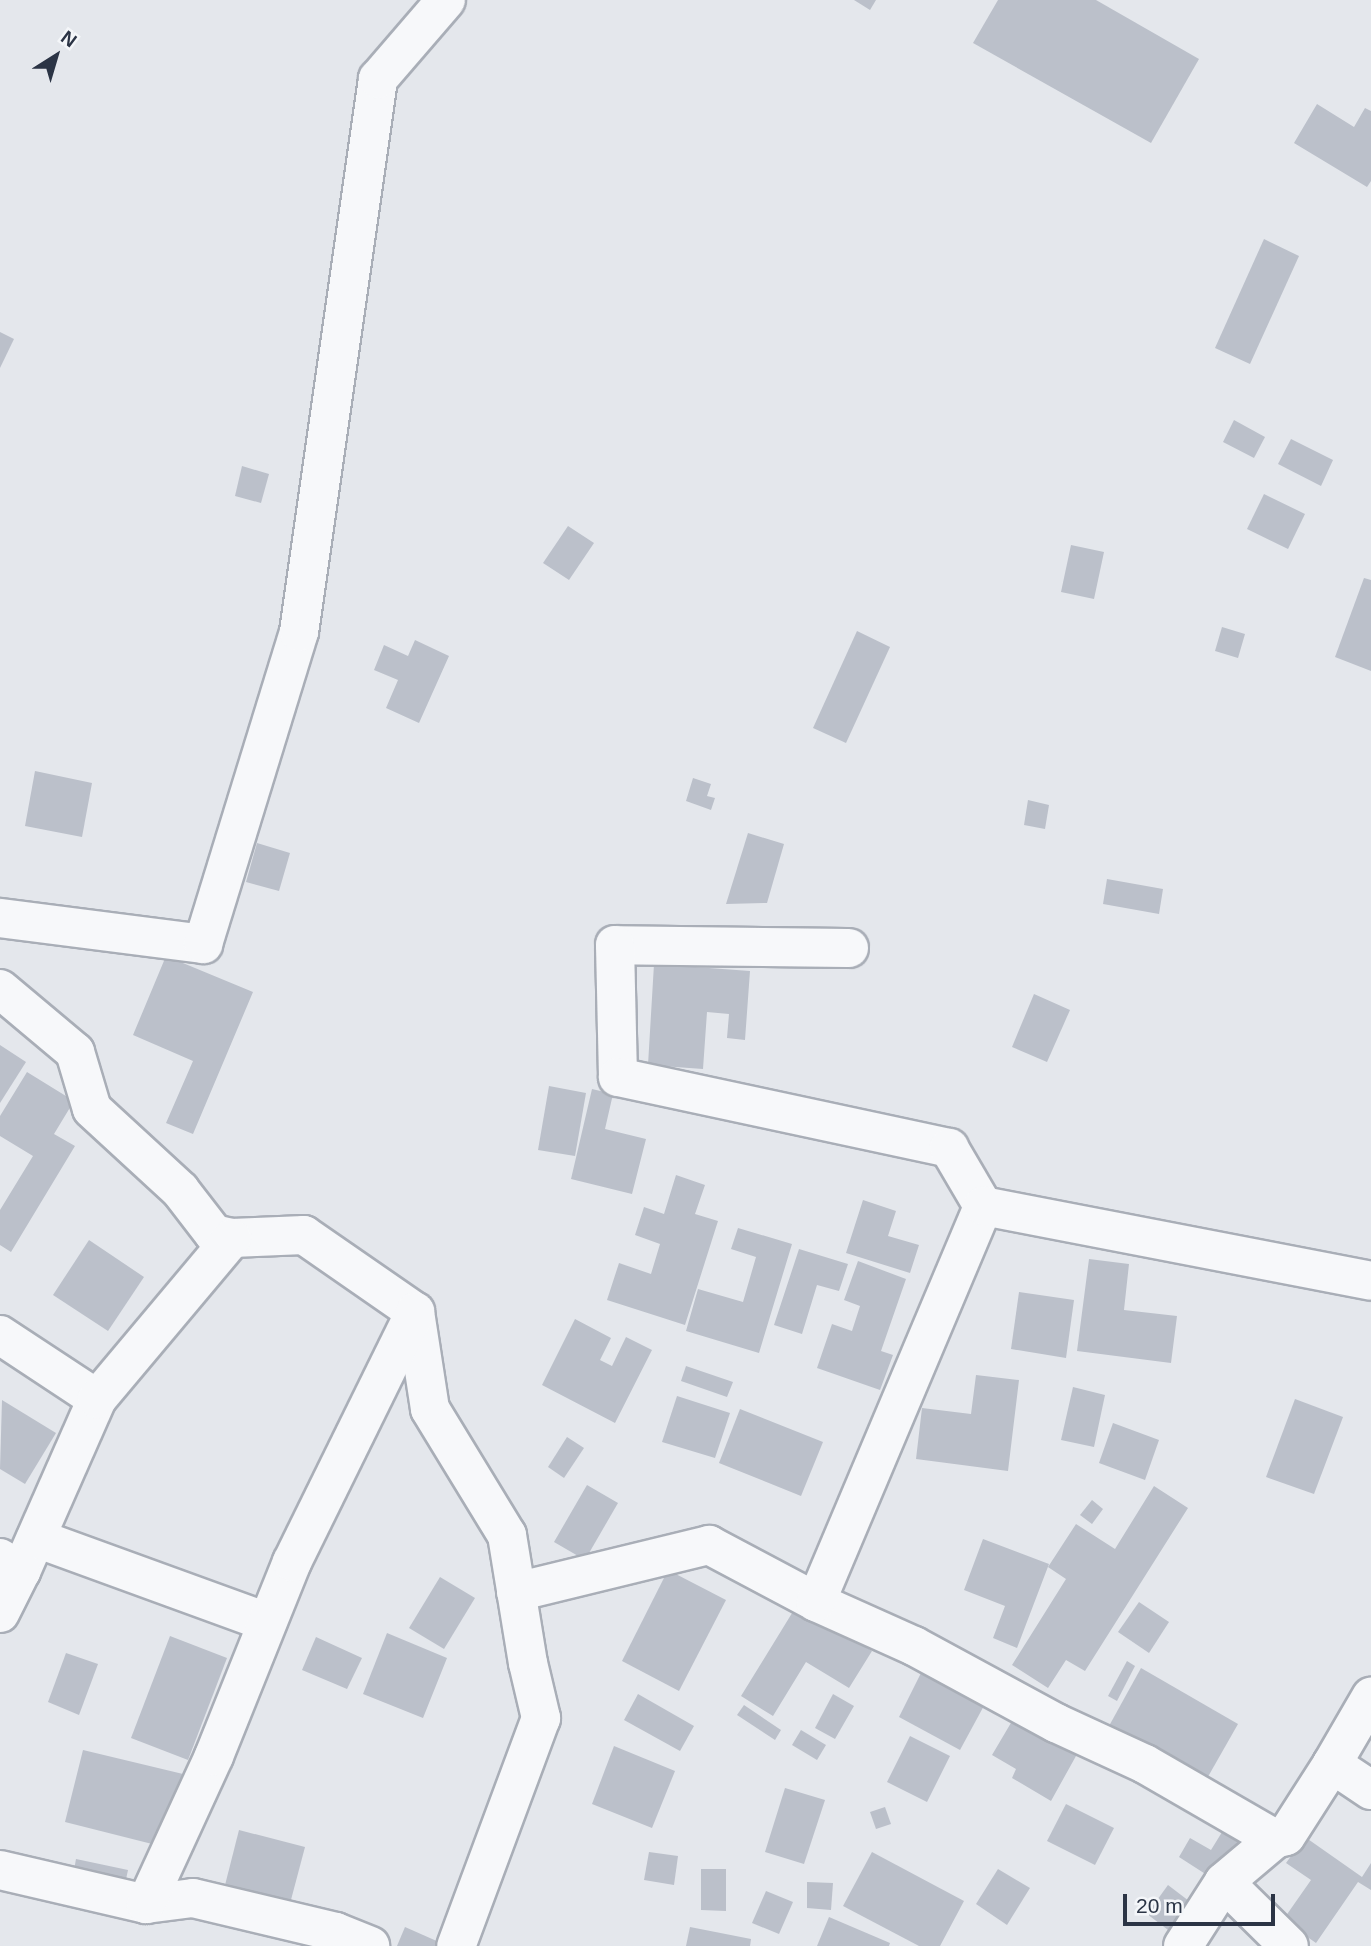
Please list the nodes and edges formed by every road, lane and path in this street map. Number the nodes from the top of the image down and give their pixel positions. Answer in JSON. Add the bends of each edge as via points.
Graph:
{"nodes":[{"id":1,"x":446,"y":0,"type":"edge"},
{"id":2,"x":0,"y":918,"type":"edge"},
{"id":3,"x":849,"y":948,"type":"dead end"},
{"id":4,"x":0,"y":989,"type":"edge"},
{"id":5,"x":983,"y":1206,"type":"junction"},
{"id":6,"x":232,"y":1238,"type":"junction"},
{"id":7,"x":1371,"y":1281,"type":"edge"},
{"id":8,"x":415,"y":1312,"type":"junction"},
{"id":9,"x":0,"y":1335,"type":"edge"},
{"id":10,"x":97,"y":1399,"type":"junction"},
{"id":11,"x":19,"y":1556,"type":"edge"},
{"id":12,"x":516,"y":1592,"type":"junction"},
{"id":13,"x":816,"y":1602,"type":"junction"},
{"id":14,"x":0,"y":1613,"type":"edge"},
{"id":15,"x":267,"y":1622,"type":"junction"},
{"id":16,"x":1371,"y":1697,"type":"edge"},
{"id":17,"x":1332,"y":1764,"type":"junction"},
{"id":18,"x":1371,"y":1790,"type":"edge"},
{"id":19,"x":1275,"y":1839,"type":"junction"},
{"id":20,"x":0,"y":1870,"type":"edge"},
{"id":21,"x":1224,"y":1882,"type":"junction"},
{"id":22,"x":146,"y":1903,"type":"junction"},
{"id":23,"x":370,"y":1946,"type":"edge"},
{"id":24,"x":456,"y":1946,"type":"edge"},
{"id":25,"x":1183,"y":1946,"type":"edge"},
{"id":26,"x":1289,"y":1946,"type":"edge"}],
"edges":[{"from":1,"to":2,"type":"street","via":[[378,79],[299,632],[203,944]]},
{"from":3,"to":5,"type":"street","via":[[615,945],[618,1077],[949,1148]]},
{"from":4,"to":6,"type":"street","via":[[75,1052],[92,1109],[180,1191],[214,1234]]},
{"from":5,"to":7,"type":"street"},
{"from":5,"to":13,"type":"street"},
{"from":6,"to":8,"type":"street","via":[[304,1235]]},
{"from":6,"to":10,"type":"street"},
{"from":8,"to":12,"type":"street","via":[[430,1409],[507,1535]]},
{"from":8,"to":15,"type":"street"},
{"from":9,"to":10,"type":"street"},
{"from":10,"to":11,"type":"street"},
{"from":11,"to":14,"type":"street"},
{"from":11,"to":15,"type":"street"},
{"from":12,"to":13,"type":"street","via":[[709,1545]]},
{"from":12,"to":24,"type":"street","via":[[541,1718]]},
{"from":13,"to":19,"type":"street","via":[[914,1646],[1145,1765]]},
{"from":15,"to":22,"type":"street","via":[[214,1756]]},
{"from":16,"to":17,"type":"street"},
{"from":17,"to":18,"type":"street"},
{"from":17,"to":19,"type":"street","via":[[1286,1836]]},
{"from":19,"to":21,"type":"street"},
{"from":20,"to":22,"type":"street"},
{"from":21,"to":25,"type":"street"},
{"from":21,"to":26,"type":"street"},
{"from":22,"to":23,"type":"street","via":[[193,1898],[336,1932]]}]}
